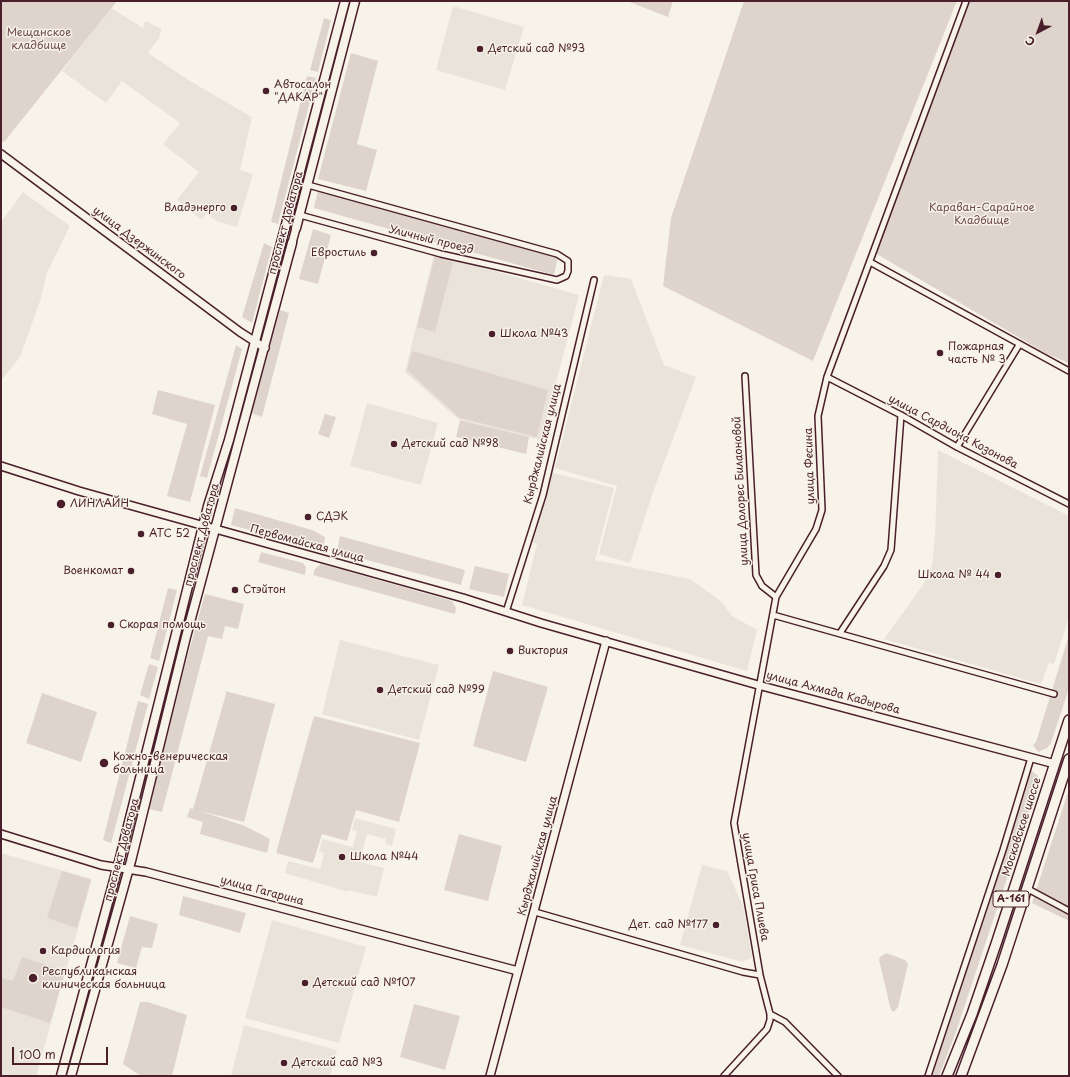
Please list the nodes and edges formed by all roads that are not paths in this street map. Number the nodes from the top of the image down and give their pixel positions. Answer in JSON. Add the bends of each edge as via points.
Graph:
{"nodes":[{"id":1,"x":345,"y":1,"type":"edge"},
{"id":2,"x":355,"y":1,"type":"edge"},
{"id":3,"x":966,"y":1,"type":"edge"},
{"id":4,"x":1,"y":154,"type":"edge"},
{"id":5,"x":308,"y":185,"type":"junction"},
{"id":6,"x":300,"y":215,"type":"junction"},
{"id":7,"x":296,"y":228,"type":"joint"},
{"id":8,"x":292,"y":243,"type":"joint"},
{"id":9,"x":870,"y":262,"type":"junction"},
{"id":10,"x":594,"y":280,"type":"dead end"},
{"id":11,"x":255,"y":342,"type":"junction"},
{"id":12,"x":1019,"y":345,"type":"junction"},
{"id":13,"x":265,"y":348,"type":"junction"},
{"id":14,"x":1069,"y":371,"type":"edge"},
{"id":15,"x":745,"y":376,"type":"dead end"},
{"id":16,"x":828,"y":377,"type":"junction"},
{"id":17,"x":901,"y":415,"type":"junction"},
{"id":18,"x":957,"y":447,"type":"junction"},
{"id":19,"x":1,"y":466,"type":"edge"},
{"id":20,"x":1069,"y":504,"type":"edge"},
{"id":21,"x":203,"y":526,"type":"junction"},
{"id":22,"x":215,"y":529,"type":"junction"},
{"id":23,"x":776,"y":597,"type":"junction"},
{"id":24,"x":506,"y":612,"type":"junction"},
{"id":25,"x":773,"y":615,"type":"junction"},
{"id":26,"x":840,"y":633,"type":"junction"},
{"id":27,"x":606,"y":641,"type":"junction"},
{"id":28,"x":758,"y":685,"type":"junction"},
{"id":29,"x":1054,"y":694,"type":"dead end"},
{"id":30,"x":1069,"y":720,"type":"edge"},
{"id":31,"x":1031,"y":758,"type":"junction"},
{"id":32,"x":1069,"y":759,"type":"edge"},
{"id":33,"x":1055,"y":764,"type":"junction"},
{"id":34,"x":1,"y":834,"type":"edge"},
{"id":35,"x":117,"y":868,"type":"junction"},
{"id":36,"x":129,"y":869,"type":"junction"},
{"id":37,"x":1028,"y":889,"type":"junction"},
{"id":38,"x":1069,"y":911,"type":"edge"},
{"id":39,"x":535,"y":912,"type":"junction"},
{"id":40,"x":518,"y":971,"type":"junction"},
{"id":41,"x":760,"y":975,"type":"junction"},
{"id":42,"x":770,"y":1014,"type":"junction"},
{"id":43,"x":61,"y":1076,"type":"edge"},
{"id":44,"x":71,"y":1076,"type":"edge"},
{"id":45,"x":490,"y":1076,"type":"edge"},
{"id":46,"x":724,"y":1076,"type":"edge"},
{"id":47,"x":838,"y":1076,"type":"edge"},
{"id":48,"x":928,"y":1076,"type":"edge"},
{"id":49,"x":947,"y":1076,"type":"edge"},
{"id":50,"x":961,"y":1076,"type":"edge"}],
"edges":[{"from":1,"to":11,"type":"main road","name":"проспект Доватора"},
{"from":2,"to":5,"type":"main road","name":"проспект Доватора"},
{"from":3,"to":9,"type":"street","name":"улица Фесина"},
{"from":4,"to":11,"type":"street","name":"улица Дзержинского"},
{"from":5,"to":6,"type":"main road","name":"проспект Доватора"},
{"from":5,"to":6,"type":"street","name":"Уличный проезд","via":[[557,254],[568,261],[566,276],[557,280],[440,254]]},
{"from":6,"to":7,"type":"main road","name":"проспект Доватора"},
{"from":7,"to":8,"type":"street","name":"проспект Доватора"},
{"from":8,"to":13,"type":"main road","name":"проспект Доватора"},
{"from":9,"to":12,"type":"street"},
{"from":9,"to":16,"type":"street","name":"улица Фесина"},
{"from":10,"to":24,"type":"street","name":"Кырджалийская улица","via":[[543,495]]},
{"from":11,"to":13,"type":"street","name":"улица Дзержинского"},
{"from":11,"to":21,"type":"main road","name":"проспект Доватора"},
{"from":12,"to":14,"type":"street"},
{"from":12,"to":18,"type":"street"},
{"from":13,"to":22,"type":"main road","name":"проспект Доватора"},
{"from":15,"to":23,"type":"street","name":"улица Долорес Билаоновой","via":[[756,575],[762,586]]},
{"from":16,"to":17,"type":"street","name":"улица Сардиона Козонова"},
{"from":16,"to":23,"type":"street","name":"улица Фесина","via":[[818,416],[822,510],[816,529]]},
{"from":17,"to":18,"type":"street","name":"улица Сардиона Козонова"},
{"from":17,"to":26,"type":"street","via":[[891,550],[884,566]]},
{"from":18,"to":20,"type":"street","name":"улица Сардиона Козонова"},
{"from":19,"to":21,"type":"street","name":"Первомайская улица"},
{"from":21,"to":22,"type":"street","name":"Первомайская улица"},
{"from":21,"to":35,"type":"main road","name":"проспект Доватора"},
{"from":22,"to":24,"type":"street","name":"Первомайская улица"},
{"from":22,"to":36,"type":"main road","name":"проспект Доватора"},
{"from":23,"to":25,"type":"street","name":"улица Фесина"},
{"from":24,"to":27,"type":"street","name":"Первомайская улица"},
{"from":25,"to":26,"type":"street"},
{"from":25,"to":28,"type":"street","name":"улица Гриса Плиева"},
{"from":26,"to":29,"type":"street"},
{"from":27,"to":28,"type":"street","name":"улица Ахмада Кадырова"},
{"from":27,"to":39,"type":"street","name":"Кырджалийская улица"},
{"from":28,"to":31,"type":"street","name":"улица Ахмада Кадырова"},
{"from":28,"to":41,"type":"street","name":"улица Гриса Плиева","via":[[734,823]]},
{"from":30,"to":33,"type":"highway","name":"Московское шоссе","number":"А-161"},
{"from":31,"to":33,"type":"street","name":"улица Ахмада Кадырова"},
{"from":31,"to":48,"type":"street"},
{"from":32,"to":37,"type":"highway","number":"А-161"},
{"from":33,"to":49,"type":"highway","name":"Московское шоссе","number":"А-161","via":[[972,1014]]},
{"from":34,"to":35,"type":"street","name":"улица Гагарина"},
{"from":35,"to":36,"type":"street","name":"улица Гагарина"},
{"from":35,"to":43,"type":"main road","name":"проспект Доватора"},
{"from":36,"to":40,"type":"street","name":"улица Гагарина"},
{"from":36,"to":44,"type":"main road","name":"проспект Доватора"},
{"from":37,"to":38,"type":"street"},
{"from":37,"to":50,"type":"highway","number":"А-161"},
{"from":39,"to":40,"type":"street","name":"Кырджалийская улица"},
{"from":39,"to":41,"type":"street"},
{"from":40,"to":45,"type":"street","name":"Кырджалийская улица"},
{"from":41,"to":42,"type":"street","name":"улица Гриса Плиева"},
{"from":42,"to":46,"type":"street","via":[[767,1029]]},
{"from":42,"to":47,"type":"street","via":[[785,1022]]}]}
